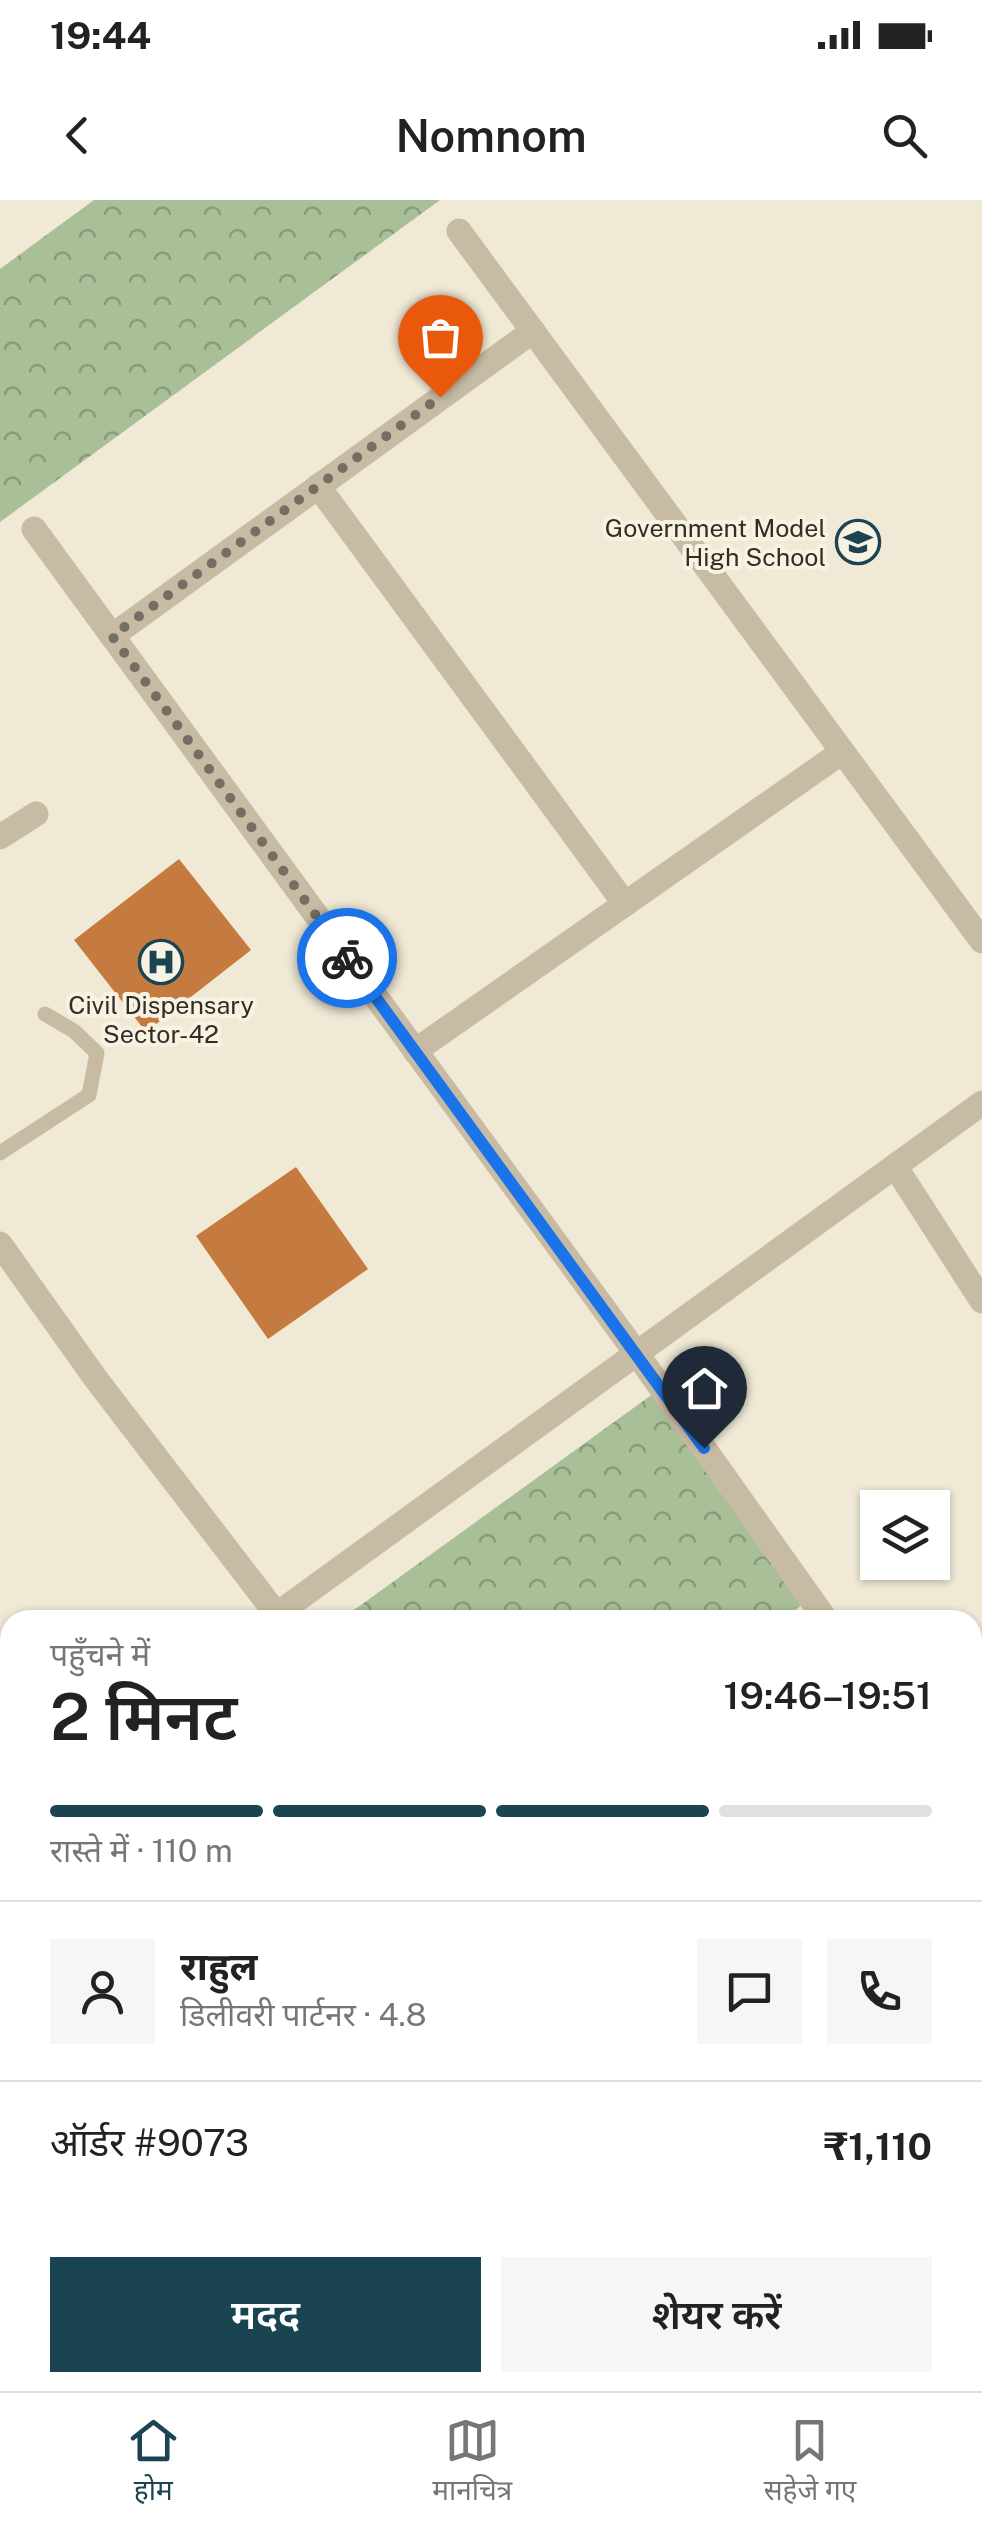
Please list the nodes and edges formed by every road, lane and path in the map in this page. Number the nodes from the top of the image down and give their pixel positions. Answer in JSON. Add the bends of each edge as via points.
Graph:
{"nodes":[{"id":1,"x":459,"y":231,"type":"dead end"},
{"id":2,"x":533,"y":331,"type":"junction"},
{"id":3,"x":318,"y":486,"type":"junction"},
{"id":4,"x":34,"y":529,"type":"dead end"},
{"id":5,"x":112,"y":636,"type":"junction"},
{"id":6,"x":842,"y":752,"type":"junction"},
{"id":7,"x":36,"y":814,"type":"dead end"},
{"id":8,"x":0,"y":837,"type":"edge"},
{"id":9,"x":626,"y":904,"type":"junction"},
{"id":10,"x":982,"y":941,"type":"edge"},
{"id":11,"x":46,"y":1014,"type":"dead end"},
{"id":12,"x":415,"y":1051,"type":"junction"},
{"id":13,"x":982,"y":1103,"type":"edge"},
{"id":14,"x":0,"y":1152,"type":"edge"},
{"id":15,"x":895,"y":1166,"type":"junction"},
{"id":16,"x":0,"y":1244,"type":"edge"},
{"id":17,"x":982,"y":1301,"type":"edge"},
{"id":18,"x":636,"y":1354,"type":"junction"},
{"id":19,"x":270,"y":1610,"type":"edge"},
{"id":20,"x":287,"y":1610,"type":"edge"},
{"id":21,"x":812,"y":1610,"type":"edge"}],
"edges":[{"from":1,"to":2,"type":"street"},
{"from":2,"to":3,"type":"street"},
{"from":2,"to":6,"type":"street"},
{"from":3,"to":5,"type":"street"},
{"from":3,"to":9,"type":"street"},
{"from":4,"to":5,"type":"street"},
{"from":5,"to":12,"type":"street"},
{"from":6,"to":9,"type":"street"},
{"from":6,"to":10,"type":"street"},
{"from":7,"to":8,"type":"street"},
{"from":9,"to":12,"type":"street"},
{"from":11,"to":14,"type":"lane","via":[[97,1052],[89,1095]]},
{"from":12,"to":18,"type":"street"},
{"from":13,"to":15,"type":"street"},
{"from":15,"to":17,"type":"street"},
{"from":15,"to":18,"type":"street"},
{"from":16,"to":19,"type":"street"},
{"from":18,"to":20,"type":"street"},
{"from":18,"to":21,"type":"street"}]}
